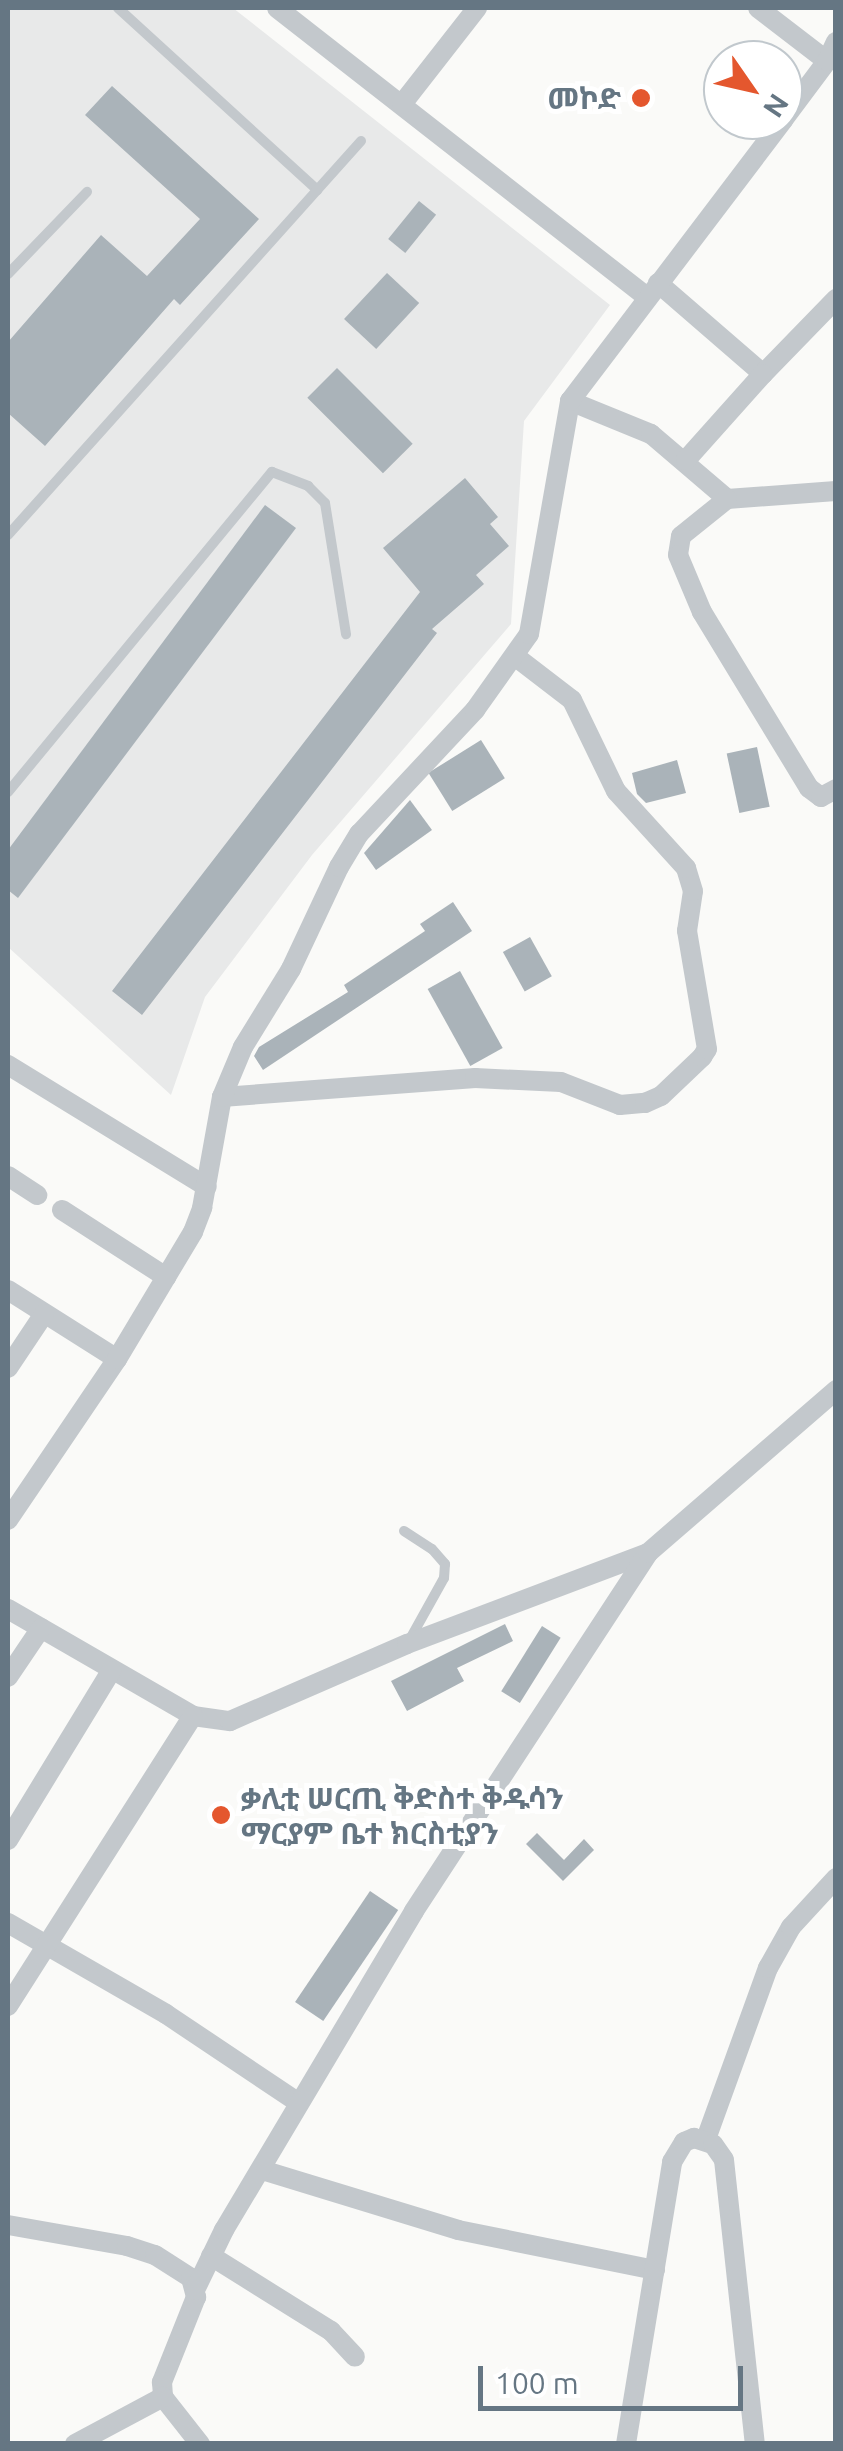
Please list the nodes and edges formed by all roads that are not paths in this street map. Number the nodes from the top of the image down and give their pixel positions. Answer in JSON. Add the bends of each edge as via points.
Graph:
{"nodes":[{"id":1,"x":118,"y":8,"type":"edge"},
{"id":2,"x":476,"y":8,"type":"edge"},
{"id":3,"x":758,"y":8,"type":"edge"},
{"id":4,"x":285,"y":10,"type":"edge"},
{"id":5,"x":831,"y":52,"type":"edge"},
{"id":6,"x":803,"y":92,"type":"edge"},
{"id":7,"x":402,"y":104,"type":"junction"},
{"id":8,"x":768,"y":140,"type":"edge"},
{"id":9,"x":361,"y":142,"type":"dead end"},
{"id":10,"x":316,"y":190,"type":"junction"},
{"id":11,"x":87,"y":192,"type":"dead end"},
{"id":12,"x":8,"y":274,"type":"edge"},
{"id":13,"x":653,"y":290,"type":"junction"},
{"id":14,"x":836,"y":298,"type":"edge"},
{"id":15,"x":763,"y":374,"type":"junction"},
{"id":16,"x":570,"y":401,"type":"junction"},
{"id":17,"x":686,"y":460,"type":"junction"},
{"id":18,"x":836,"y":492,"type":"edge"},
{"id":19,"x":727,"y":499,"type":"junction"},
{"id":20,"x":8,"y":535,"type":"edge"},
{"id":21,"x":346,"y":634,"type":"dead end"},
{"id":22,"x":516,"y":658,"type":"junction"},
{"id":23,"x":836,"y":789,"type":"edge"},
{"id":24,"x":8,"y":792,"type":"edge"},
{"id":25,"x":8,"y":1065,"type":"edge"},
{"id":26,"x":222,"y":1098,"type":"junction"},
{"id":27,"x":8,"y":1176,"type":"edge"},
{"id":28,"x":207,"y":1186,"type":"junction"},
{"id":29,"x":38,"y":1195,"type":"dead end"},
{"id":30,"x":62,"y":1210,"type":"dead end"},
{"id":31,"x":166,"y":1277,"type":"junction"},
{"id":32,"x":8,"y":1290,"type":"edge"},
{"id":33,"x":44,"y":1314,"type":"junction"},
{"id":34,"x":117,"y":1359,"type":"junction"},
{"id":35,"x":8,"y":1368,"type":"edge"},
{"id":36,"x":836,"y":1390,"type":"edge"},
{"id":37,"x":8,"y":1520,"type":"edge"},
{"id":38,"x":404,"y":1532,"type":"dead end"},
{"id":39,"x":648,"y":1554,"type":"junction"},
{"id":40,"x":8,"y":1609,"type":"edge"},
{"id":41,"x":41,"y":1628,"type":"junction"},
{"id":42,"x":407,"y":1644,"type":"junction"},
{"id":43,"x":111,"y":1671,"type":"junction"},
{"id":44,"x":8,"y":1677,"type":"edge"},
{"id":45,"x":194,"y":1716,"type":"junction"},
{"id":46,"x":8,"y":1840,"type":"edge"},
{"id":47,"x":836,"y":1878,"type":"edge"},
{"id":48,"x":8,"y":1924,"type":"edge"},
{"id":49,"x":48,"y":1946,"type":"junction"},
{"id":50,"x":8,"y":2006,"type":"edge"},
{"id":51,"x":299,"y":2103,"type":"junction"},
{"id":52,"x":706,"y":2139,"type":"junction"},
{"id":53,"x":262,"y":2170,"type":"junction"},
{"id":54,"x":8,"y":2225,"type":"edge"},
{"id":55,"x":211,"y":2256,"type":"junction"},
{"id":56,"x":655,"y":2270,"type":"junction"},
{"id":57,"x":196,"y":2290,"type":"junction"},
{"id":58,"x":354,"y":2357,"type":"dead end"},
{"id":59,"x":163,"y":2397,"type":"junction"},
{"id":60,"x":75,"y":2444,"type":"edge"},
{"id":61,"x":200,"y":2444,"type":"edge"},
{"id":62,"x":626,"y":2444,"type":"edge"},
{"id":63,"x":755,"y":2444,"type":"edge"}],
"edges":[{"from":1,"to":10,"type":"lane"},
{"from":2,"to":7,"type":"street"},
{"from":3,"to":5,"type":"street"},
{"from":4,"to":7,"type":"street"},
{"from":5,"to":6,"type":"street"},
{"from":7,"to":13,"type":"street"},
{"from":8,"to":13,"type":"street"},
{"from":9,"to":10,"type":"lane"},
{"from":10,"to":20,"type":"lane"},
{"from":11,"to":12,"type":"lane"},
{"from":13,"to":15,"type":"street"},
{"from":13,"to":16,"type":"street"},
{"from":14,"to":15,"type":"street"},
{"from":15,"to":17,"type":"street"},
{"from":16,"to":17,"type":"street","via":[[630,422]]},
{"from":16,"to":22,"type":"street","via":[[529,634]]},
{"from":17,"to":19,"type":"street"},
{"from":18,"to":19,"type":"street"},
{"from":19,"to":23,"type":"street","via":[[681,536],[678,555],[702,612],[810,788],[822,797]]},
{"from":21,"to":24,"type":"lane","via":[[325,504],[308,486],[272,472]]},
{"from":22,"to":26,"type":"street","via":[[359,834]]},
{"from":22,"to":26,"type":"street","via":[[572,700],[616,791],[686,868],[693,891],[687,931],[707,1048],[702,1058],[644,1103],[620,1105],[561,1082],[475,1078]]},
{"from":25,"to":28,"type":"street"},
{"from":26,"to":28,"type":"street"},
{"from":27,"to":29,"type":"street"},
{"from":28,"to":31,"type":"street","via":[[193,1232]]},
{"from":30,"to":31,"type":"street"},
{"from":31,"to":34,"type":"street"},
{"from":32,"to":33,"type":"street"},
{"from":33,"to":34,"type":"street"},
{"from":33,"to":35,"type":"street"},
{"from":34,"to":37,"type":"street"},
{"from":36,"to":39,"type":"street"},
{"from":38,"to":42,"type":"lane","via":[[445,1564],[444,1578]]},
{"from":39,"to":42,"type":"street"},
{"from":39,"to":51,"type":"street","via":[[414,1911]]},
{"from":40,"to":41,"type":"street"},
{"from":41,"to":43,"type":"street"},
{"from":41,"to":44,"type":"street"},
{"from":42,"to":45,"type":"street","via":[[244,1718]]},
{"from":43,"to":45,"type":"street"},
{"from":43,"to":46,"type":"street"},
{"from":45,"to":49,"type":"street"},
{"from":47,"to":52,"type":"street","via":[[791,1927],[768,1968]]},
{"from":48,"to":49,"type":"street"},
{"from":49,"to":50,"type":"street"},
{"from":49,"to":51,"type":"street"},
{"from":51,"to":53,"type":"street"},
{"from":52,"to":56,"type":"street","via":[[684,2142],[672,2162]]},
{"from":52,"to":63,"type":"street","via":[[724,2160],[734,2216]]},
{"from":53,"to":55,"type":"street"},
{"from":53,"to":56,"type":"street","via":[[441,2226]]},
{"from":54,"to":57,"type":"street","via":[[155,2256],[190,2278]]},
{"from":55,"to":57,"type":"street"},
{"from":55,"to":58,"type":"street","via":[[320,2322]]},
{"from":56,"to":62,"type":"street"},
{"from":57,"to":59,"type":"street","via":[[162,2382]]},
{"from":59,"to":60,"type":"street"},
{"from":59,"to":61,"type":"street"}]}
